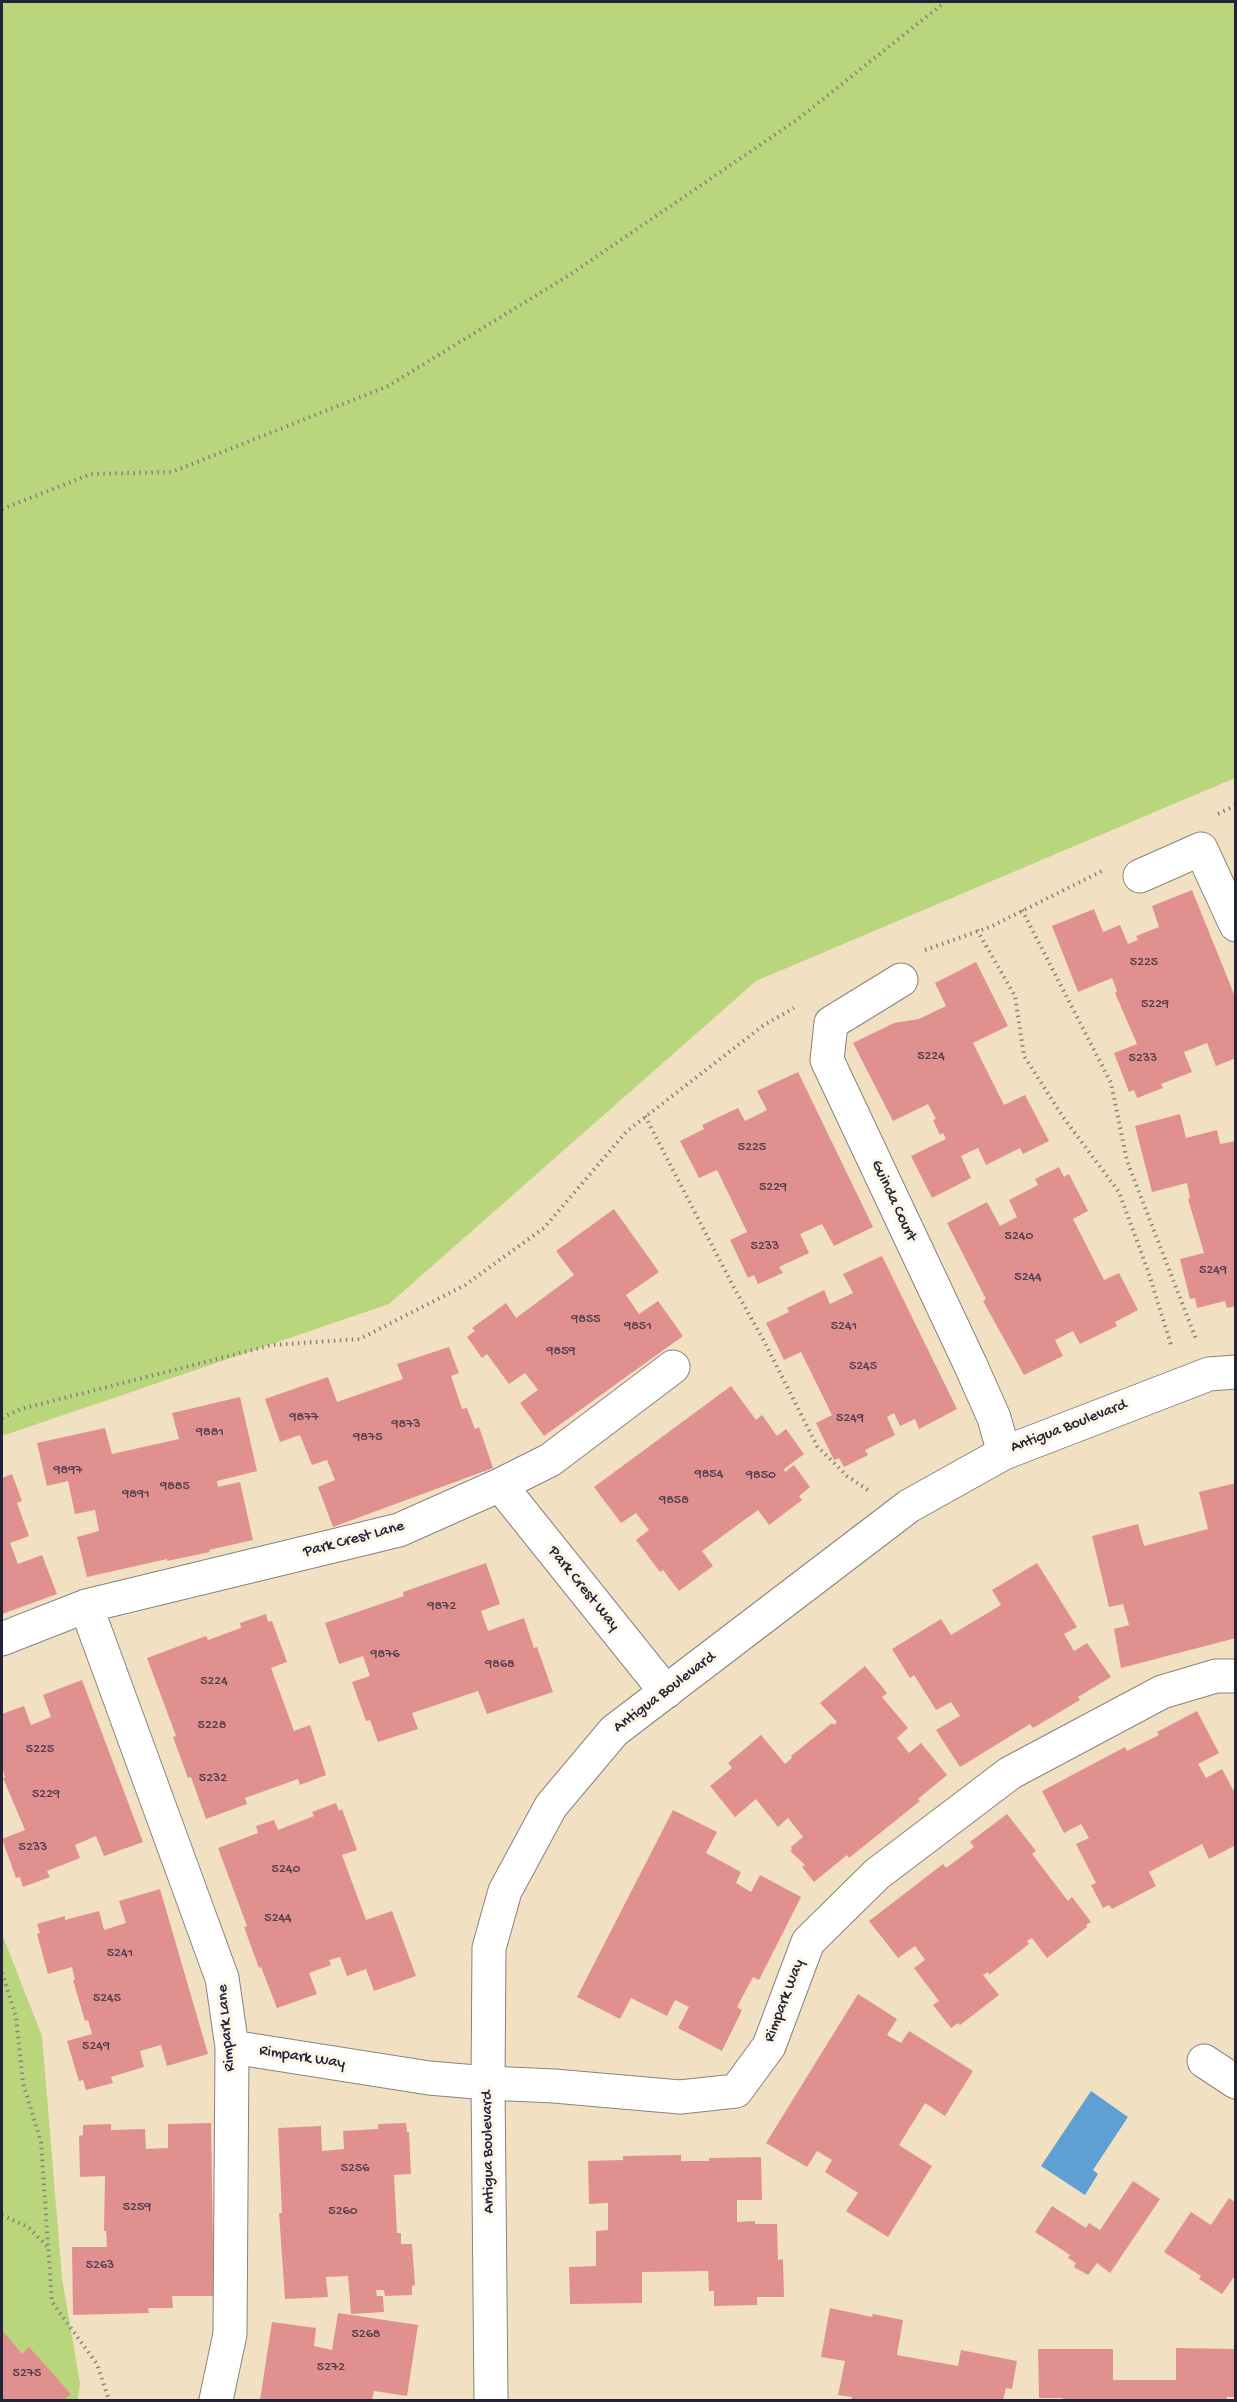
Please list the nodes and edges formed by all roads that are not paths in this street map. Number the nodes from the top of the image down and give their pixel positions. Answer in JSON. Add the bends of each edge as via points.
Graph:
{"nodes":[{"id":1,"x":1140,"y":876,"type":"dead end"},
{"id":2,"x":1236,"y":925,"type":"edge"},
{"id":3,"x":901,"y":980,"type":"dead end"},
{"id":4,"x":673,"y":1367,"type":"dead end"},
{"id":5,"x":1209,"y":1376,"type":"edge"},
{"id":6,"x":1004,"y":1453,"type":"junction"},
{"id":7,"x":500,"y":1485,"type":"junction"},
{"id":8,"x":86,"y":1606,"type":"junction"},
{"id":9,"x":2,"y":1639,"type":"edge"},
{"id":10,"x":1236,"y":1676,"type":"edge"},
{"id":11,"x":666,"y":1692,"type":"junction"},
{"id":12,"x":232,"y":2047,"type":"junction"},
{"id":13,"x":1204,"y":2061,"type":"dead end"},
{"id":14,"x":1236,"y":2082,"type":"edge"},
{"id":15,"x":488,"y":2083,"type":"junction"},
{"id":16,"x":216,"y":2400,"type":"edge"},
{"id":17,"x":491,"y":2400,"type":"edge"}],
"edges":[{"from":1,"to":2,"type":"street","via":[[1201,849]]},
{"from":3,"to":6,"type":"street","name":"Guinda Court","via":[[831,1023],[827,1060],[971,1366],[994,1418]]},
{"from":4,"to":7,"type":"street","name":"Park Crest Lane","via":[[550,1460]]},
{"from":5,"to":6,"type":"street","name":"Antigua Boulevard"},
{"from":6,"to":11,"type":"street","name":"Antigua Boulevard","via":[[909,1506]]},
{"from":7,"to":8,"type":"street","name":"Park Crest Lane","via":[[399,1530]]},
{"from":7,"to":11,"type":"street","name":"Park Crest Way"},
{"from":8,"to":9,"type":"street","name":"Park Crest Lane"},
{"from":8,"to":12,"type":"street","name":"Rimpark Lane","via":[[222,1978]]},
{"from":10,"to":15,"type":"street","name":"Rimpark Way","via":[[1216,1676],[1162,1692],[1010,1773],[877,1874],[808,1942],[769,2046],[736,2091],[680,2097]]},
{"from":11,"to":15,"type":"street","name":"Antigua Boulevard","via":[[614,1731],[551,1806],[504,1891],[489,1948]]},
{"from":12,"to":15,"type":"street","name":"Rimpark Way","via":[[429,2078]]},
{"from":12,"to":16,"type":"street","name":"Rimpark Lane","via":[[230,2334]]},
{"from":13,"to":14,"type":"street"},
{"from":15,"to":17,"type":"street","name":"Antigua Boulevard"}]}
